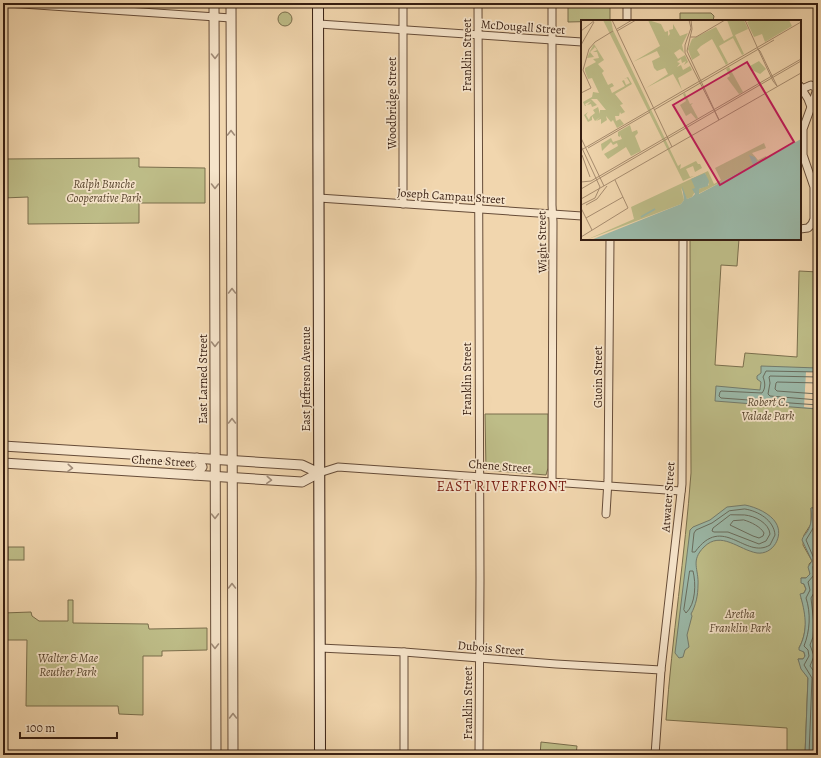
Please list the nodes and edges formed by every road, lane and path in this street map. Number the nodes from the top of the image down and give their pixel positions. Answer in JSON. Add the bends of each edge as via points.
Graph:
{"nodes":[{"id":1,"x":7,"y":3,"type":"edge"},
{"id":2,"x":214,"y":3,"type":"edge"},
{"id":3,"x":218,"y":3,"type":"edge"},
{"id":4,"x":230,"y":3,"type":"edge"},
{"id":5,"x":318,"y":3,"type":"edge"},
{"id":6,"x":403,"y":3,"type":"edge"},
{"id":7,"x":478,"y":3,"type":"edge"},
{"id":8,"x":552,"y":3,"type":"edge"},
{"id":9,"x":627,"y":3,"type":"edge"},
{"id":10,"x":214,"y":17,"type":"junction"},
{"id":11,"x":231,"y":18,"type":"junction"},
{"id":12,"x":627,"y":20,"type":"edge"},
{"id":13,"x":319,"y":24,"type":"junction"},
{"id":14,"x":403,"y":30,"type":"junction"},
{"id":15,"x":478,"y":36,"type":"junction"},
{"id":16,"x":214,"y":37,"type":"junction"},
{"id":17,"x":231,"y":38,"type":"junction"},
{"id":18,"x":552,"y":40,"type":"junction"},
{"id":19,"x":581,"y":42,"type":"edge"},
{"id":20,"x":801,"y":87,"type":"edge"},
{"id":21,"x":811,"y":107,"type":"junction"},
{"id":22,"x":214,"y":149,"type":"junction"},
{"id":23,"x":232,"y":149,"type":"junction"},
{"id":24,"x":319,"y":198,"type":"junction"},
{"id":25,"x":403,"y":204,"type":"junction"},
{"id":26,"x":478,"y":208,"type":"junction"},
{"id":27,"x":553,"y":214,"type":"junction"},
{"id":28,"x":581,"y":216,"type":"edge"},
{"id":29,"x":801,"y":230,"type":"edge"},
{"id":30,"x":610,"y":240,"type":"edge"},
{"id":31,"x":683,"y":240,"type":"edge"},
{"id":32,"x":215,"y":268,"type":"junction"},
{"id":33,"x":232,"y":268,"type":"junction"},
{"id":34,"x":215,"y":443,"type":"junction"},
{"id":35,"x":232,"y":445,"type":"junction"},
{"id":36,"x":3,"y":446,"type":"edge"},
{"id":37,"x":43,"y":449,"type":"junction"},
{"id":38,"x":124,"y":454,"type":"junction"},
{"id":39,"x":197,"y":458,"type":"junction"},
{"id":40,"x":215,"y":459,"type":"junction"},
{"id":41,"x":232,"y":460,"type":"junction"},
{"id":42,"x":253,"y":462,"type":"junction"},
{"id":43,"x":3,"y":463,"type":"edge"},
{"id":44,"x":292,"y":465,"type":"junction"},
{"id":45,"x":43,"y":466,"type":"junction"},
{"id":46,"x":123,"y":471,"type":"junction"},
{"id":47,"x":319,"y":474,"type":"junction"},
{"id":48,"x":195,"y":475,"type":"junction"},
{"id":49,"x":216,"y":477,"type":"junction"},
{"id":50,"x":479,"y":477,"type":"junction"},
{"id":51,"x":232,"y":478,"type":"junction"},
{"id":52,"x":251,"y":479,"type":"junction"},
{"id":53,"x":291,"y":482,"type":"junction"},
{"id":54,"x":552,"y":482,"type":"junction"},
{"id":55,"x":608,"y":486,"type":"junction"},
{"id":56,"x":681,"y":491,"type":"junction"},
{"id":57,"x":215,"y":497,"type":"junction"},
{"id":58,"x":232,"y":497,"type":"junction"},
{"id":59,"x":606,"y":514,"type":"dead end"},
{"id":60,"x":320,"y":648,"type":"junction"},
{"id":61,"x":404,"y":652,"type":"junction"},
{"id":62,"x":479,"y":658,"type":"junction"},
{"id":63,"x":661,"y":670,"type":"junction"},
{"id":64,"x":216,"y":700,"type":"junction"},
{"id":65,"x":233,"y":700,"type":"junction"},
{"id":66,"x":216,"y":755,"type":"edge"},
{"id":67,"x":233,"y":755,"type":"edge"},
{"id":68,"x":320,"y":755,"type":"edge"},
{"id":69,"x":404,"y":755,"type":"edge"},
{"id":70,"x":479,"y":755,"type":"edge"},
{"id":71,"x":655,"y":755,"type":"edge"}],
"edges":[{"from":1,"to":10,"type":"street"},
{"from":2,"to":10,"type":"street","name":"East Larned Street"},
{"from":3,"to":4,"type":"street"},
{"from":4,"to":11,"type":"street"},
{"from":5,"to":13,"type":"main road","name":"East Jefferson Avenue"},
{"from":6,"to":14,"type":"street","name":"Woodbridge Street"},
{"from":7,"to":15,"type":"street","name":"Franklin Street"},
{"from":8,"to":18,"type":"street","name":"Wight Street"},
{"from":9,"to":12,"type":"street"},
{"from":10,"to":11,"type":"street"},
{"from":10,"to":16,"type":"street","name":"East Larned Street"},
{"from":11,"to":17,"type":"street"},
{"from":13,"to":14,"type":"street","name":"McDougall Street"},
{"from":13,"to":24,"type":"main road","name":"East Jefferson Avenue"},
{"from":14,"to":15,"type":"street","name":"McDougall Street"},
{"from":14,"to":25,"type":"street","name":"Woodbridge Street"},
{"from":15,"to":18,"type":"street","name":"McDougall Street"},
{"from":15,"to":26,"type":"street","name":"Franklin Street"},
{"from":16,"to":17,"type":"street","via":[[224,32]]},
{"from":16,"to":22,"type":"street","name":"East Larned Street","one_way":true},
{"from":23,"to":17,"type":"street","one_way":true},
{"from":18,"to":19,"type":"street","name":"McDougall Street"},
{"from":18,"to":27,"type":"street","name":"Wight Street"},
{"from":20,"to":21,"type":"street"},
{"from":20,"to":21,"type":"street","via":[[809,85],[816,88]]},
{"from":21,"to":29,"type":"street","via":[[803,129],[802,152],[814,187],[814,219],[808,228]]},
{"from":22,"to":23,"type":"street"},
{"from":22,"to":32,"type":"street","name":"East Larned Street","one_way":true},
{"from":23,"to":33,"type":"street"},
{"from":24,"to":25,"type":"street","name":"Joseph Campau Street"},
{"from":24,"to":47,"type":"main road","name":"East Jefferson Avenue"},
{"from":25,"to":26,"type":"street","name":"Joseph Campau Street"},
{"from":26,"to":27,"type":"street","name":"Joseph Campau Street"},
{"from":26,"to":50,"type":"street","name":"Franklin Street"},
{"from":27,"to":28,"type":"street","name":"Joseph Campau Street"},
{"from":27,"to":54,"type":"street","name":"Wight Street"},
{"from":30,"to":55,"type":"street","name":"Guoin Street"},
{"from":31,"to":56,"type":"street","name":"Atwater Street"},
{"from":32,"to":33,"type":"street"},
{"from":32,"to":34,"type":"street","name":"East Larned Street","one_way":true},
{"from":35,"to":33,"type":"street","one_way":true},
{"from":34,"to":35,"type":"street","via":[[223,447]]},
{"from":34,"to":40,"type":"street","name":"East Larned Street"},
{"from":35,"to":41,"type":"street"},
{"from":36,"to":37,"type":"street","name":"Chene Street"},
{"from":37,"to":38,"type":"street","name":"Chene Street"},
{"from":37,"to":45,"type":"street"},
{"from":38,"to":39,"type":"street","name":"Chene Street"},
{"from":38,"to":46,"type":"street"},
{"from":39,"to":40,"type":"street","name":"Chene Street"},
{"from":39,"to":48,"type":"street","via":[[202,467]]},
{"from":40,"to":41,"type":"street","name":"Chene Street"},
{"from":40,"to":49,"type":"street","name":"East Larned Street"},
{"from":41,"to":42,"type":"street","name":"Chene Street"},
{"from":41,"to":51,"type":"street"},
{"from":42,"to":44,"type":"street","name":"Chene Street"},
{"from":42,"to":52,"type":"street","via":[[247,470]]},
{"from":43,"to":45,"type":"street","name":"Chene Street"},
{"from":44,"to":47,"type":"street","name":"Chene Street","via":[[302,465]]},
{"from":44,"to":53,"type":"street","via":[[297,473]]},
{"from":45,"to":46,"type":"street","name":"Chene Street","one_way":true},
{"from":46,"to":48,"type":"street","name":"Chene Street"},
{"from":47,"to":50,"type":"street","name":"Chene Street","via":[[338,467]]},
{"from":47,"to":53,"type":"street","name":"Chene Street","via":[[302,482]]},
{"from":47,"to":60,"type":"main road","name":"East Jefferson Avenue"},
{"from":48,"to":49,"type":"street","name":"Chene Street"},
{"from":49,"to":51,"type":"street","name":"Chene Street"},
{"from":49,"to":57,"type":"street","name":"East Larned Street"},
{"from":50,"to":54,"type":"street","name":"Chene Street"},
{"from":50,"to":62,"type":"street","name":"Franklin Street"},
{"from":51,"to":52,"type":"street","name":"Chene Street"},
{"from":51,"to":58,"type":"street"},
{"from":52,"to":53,"type":"street","name":"Chene Street","one_way":true},
{"from":54,"to":55,"type":"street","name":"Chene Street"},
{"from":55,"to":56,"type":"street","name":"Chene Street"},
{"from":55,"to":59,"type":"street","name":"Guoin Street"},
{"from":56,"to":63,"type":"street","name":"Atwater Street"},
{"from":57,"to":58,"type":"street","via":[[224,492]]},
{"from":57,"to":64,"type":"street","name":"East Larned Street","one_way":true},
{"from":65,"to":58,"type":"street","one_way":true},
{"from":60,"to":61,"type":"street","name":"Dubois Street"},
{"from":60,"to":68,"type":"main road","name":"East Jefferson Avenue"},
{"from":61,"to":62,"type":"street","name":"Dubois Street"},
{"from":61,"to":69,"type":"street"},
{"from":62,"to":63,"type":"street","name":"Dubois Street"},
{"from":62,"to":70,"type":"street","name":"Franklin Street"},
{"from":63,"to":71,"type":"street","name":"Atwater Street"},
{"from":64,"to":65,"type":"street"},
{"from":64,"to":66,"type":"street","name":"East Larned Street"},
{"from":67,"to":65,"type":"street","one_way":true}]}
